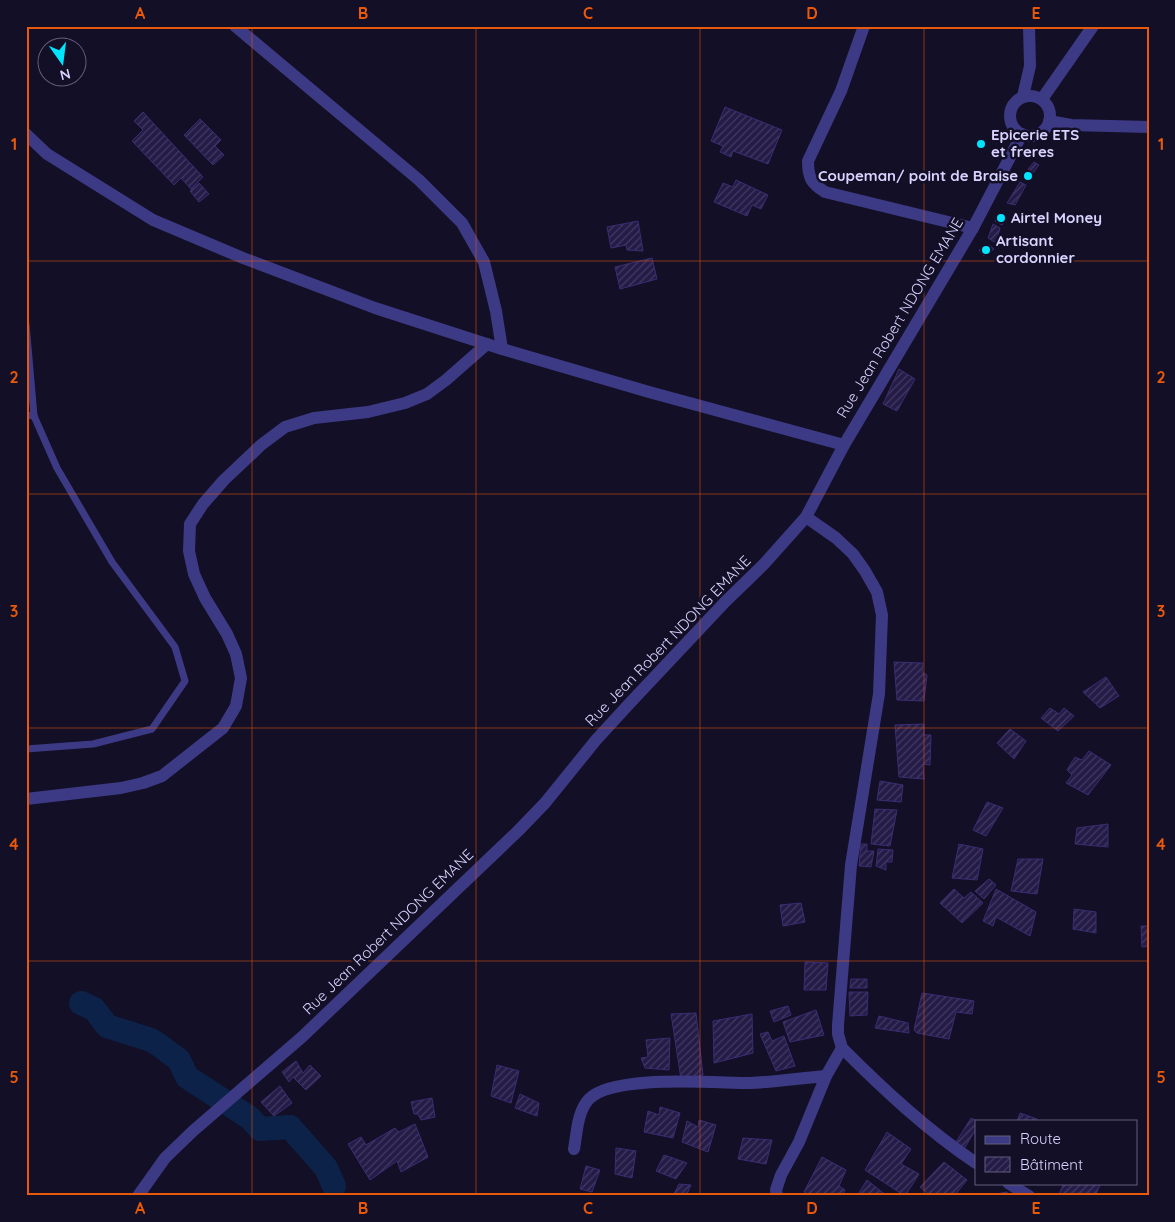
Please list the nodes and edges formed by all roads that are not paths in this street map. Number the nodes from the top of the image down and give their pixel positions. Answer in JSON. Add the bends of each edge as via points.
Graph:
{"nodes":[{"id":1,"x":235,"y":26,"type":"edge"},
{"id":2,"x":864,"y":26,"type":"edge"},
{"id":3,"x":1029,"y":26,"type":"edge"},
{"id":4,"x":1092,"y":26,"type":"edge"},
{"id":5,"x":245,"y":30,"type":"edge"},
{"id":6,"x":1023,"y":96,"type":"junction"},
{"id":7,"x":1042,"y":99,"type":"junction"},
{"id":8,"x":1050,"y":121,"type":"junction"},
{"id":9,"x":1149,"y":127,"type":"edge"},
{"id":10,"x":26,"y":134,"type":"edge"},
{"id":11,"x":1022,"y":134,"type":"junction"},
{"id":12,"x":973,"y":228,"type":"junction"},
{"id":13,"x":26,"y":324,"type":"edge"},
{"id":14,"x":486,"y":344,"type":"junction"},
{"id":15,"x":502,"y":349,"type":"junction"},
{"id":16,"x":30,"y":415,"type":"edge"},
{"id":17,"x":844,"y":444,"type":"junction"},
{"id":18,"x":806,"y":517,"type":"junction"},
{"id":19,"x":26,"y":749,"type":"edge"},
{"id":20,"x":26,"y":799,"type":"edge"},
{"id":21,"x":842,"y":1048,"type":"junction"},
{"id":22,"x":826,"y":1076,"type":"junction"},
{"id":23,"x":574,"y":1150,"type":"dead end"},
{"id":24,"x":975,"y":1162,"type":"edge"},
{"id":25,"x":1010,"y":1184,"type":"edge"},
{"id":26,"x":138,"y":1196,"type":"edge"},
{"id":27,"x":777,"y":1196,"type":"edge"},
{"id":28,"x":1029,"y":1196,"type":"edge"}],
"edges":[{"from":1,"to":5,"type":"street"},
{"from":2,"to":12,"type":"street","via":[[842,91],[808,161],[808,173],[814,185],[826,192]]},
{"from":3,"to":6,"type":"street","via":[[1030,66]]},
{"from":4,"to":7,"type":"street"},
{"from":5,"to":15,"type":"street","via":[[419,180],[462,224],[484,262]]},
{"from":6,"to":7,"type":"street","via":[[1033,95]]},
{"from":6,"to":11,"type":"street","via":[[1014,102],[1010,112],[1013,128]]},
{"from":7,"to":8,"type":"street","via":[[1049,109]]},
{"from":8,"to":9,"type":"street","via":[[1071,125]]},
{"from":8,"to":11,"type":"street","via":[[1035,135]]},
{"from":10,"to":14,"type":"street","via":[[47,154],[153,220],[375,308]]},
{"from":11,"to":12,"type":"street","name":"Rue Jean Robert NDONG EMANE"},
{"from":12,"to":17,"type":"street","name":"Rue Jean Robert NDONG EMANE"},
{"from":13,"to":16,"type":"lane"},
{"from":14,"to":15,"type":"street"},
{"from":14,"to":20,"type":"street","via":[[427,394],[368,412],[314,418],[286,427],[224,480],[203,504],[190,524],[189,551],[194,574],[227,634],[236,654],[241,678],[236,706],[223,728],[162,776],[143,783]]},
{"from":15,"to":17,"type":"street"},
{"from":16,"to":19,"type":"lane","via":[[56,468],[112,562],[175,647],[185,681],[152,729],[93,744]]},
{"from":17,"to":18,"type":"street","name":"Rue Jean Robert NDONG EMANE"},
{"from":18,"to":21,"type":"street","via":[[836,538],[861,565],[877,592],[882,615],[879,694],[851,865],[838,1025]]},
{"from":18,"to":26,"type":"street","name":"Rue Jean Robert NDONG EMANE","via":[[629,704],[518,831],[302,1037],[165,1158]]},
{"from":21,"to":22,"type":"street"},
{"from":21,"to":24,"type":"street","via":[[947,1143]]},
{"from":22,"to":23,"type":"street","via":[[751,1083],[632,1084],[604,1089],[589,1099],[580,1115]]},
{"from":22,"to":27,"type":"street","via":[[781,1175]]},
{"from":25,"to":28,"type":"street"}]}
